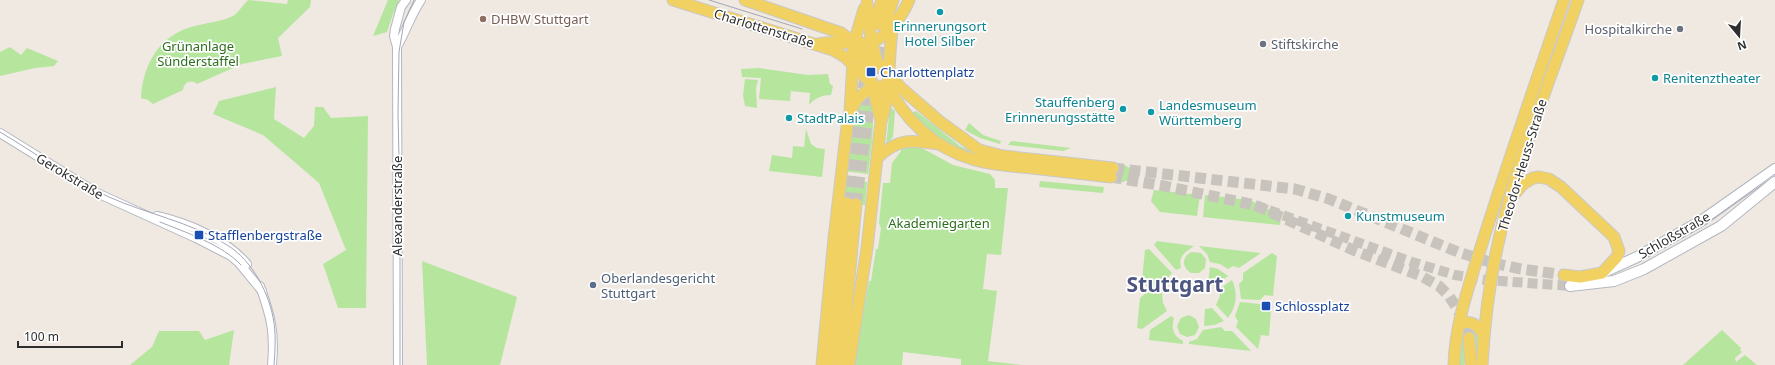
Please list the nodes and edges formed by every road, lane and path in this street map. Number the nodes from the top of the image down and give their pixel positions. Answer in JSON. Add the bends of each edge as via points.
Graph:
{"nodes":[{"id":1,"x":406,"y":0,"type":"edge"},
{"id":2,"x":421,"y":0,"type":"edge"},
{"id":3,"x":673,"y":0,"type":"edge"},
{"id":4,"x":745,"y":0,"type":"edge"},
{"id":5,"x":882,"y":0,"type":"edge"},
{"id":6,"x":893,"y":0,"type":"edge"},
{"id":7,"x":909,"y":0,"type":"edge"},
{"id":8,"x":1564,"y":0,"type":"edge"},
{"id":9,"x":1578,"y":0,"type":"edge"},
{"id":10,"x":876,"y":14,"type":"edge"},
{"id":11,"x":812,"y":22,"type":"junction"},
{"id":12,"x":805,"y":41,"type":"junction"},
{"id":13,"x":872,"y":42,"type":"junction"},
{"id":14,"x":854,"y":43,"type":"junction"},
{"id":15,"x":816,"y":44,"type":"junction"},
{"id":16,"x":397,"y":47,"type":"junction"},
{"id":17,"x":878,"y":62,"type":"junction"},
{"id":18,"x":852,"y":64,"type":"junction"},
{"id":19,"x":888,"y":73,"type":"junction"},
{"id":20,"x":874,"y":87,"type":"junction"},
{"id":21,"x":900,"y":88,"type":"junction"},
{"id":22,"x":883,"y":94,"type":"junction"},
{"id":23,"x":861,"y":96,"type":"junction"},
{"id":24,"x":917,"y":103,"type":"junction"},
{"id":25,"x":903,"y":111,"type":"junction"},
{"id":26,"x":850,"y":112,"type":"junction"},
{"id":27,"x":0,"y":133,"type":"edge"},
{"id":28,"x":940,"y":144,"type":"junction"},
{"id":29,"x":878,"y":157,"type":"junction"},
{"id":30,"x":1775,"y":169,"type":"edge"},
{"id":31,"x":1775,"y":182,"type":"edge"},
{"id":32,"x":1508,"y":202,"type":"junction"},
{"id":33,"x":1602,"y":273,"type":"junction"},
{"id":34,"x":1564,"y":275,"type":"tunnel mouth"},
{"id":35,"x":1570,"y":286,"type":"tunnel mouth"},
{"id":36,"x":1460,"y":323,"type":"junction"},
{"id":37,"x":1484,"y":335,"type":"junction"},
{"id":38,"x":1469,"y":338,"type":"tunnel mouth"},
{"id":39,"x":272,"y":365,"type":"edge"},
{"id":40,"x":398,"y":365,"type":"edge"},
{"id":41,"x":822,"y":365,"type":"edge"},
{"id":42,"x":830,"y":365,"type":"edge"},
{"id":43,"x":841,"y":365,"type":"edge"},
{"id":44,"x":849,"y":365,"type":"edge"},
{"id":45,"x":1454,"y":365,"type":"edge"},
{"id":46,"x":1471,"y":365,"type":"edge"},
{"id":47,"x":1482,"y":365,"type":"edge"}],
"edges":[{"from":1,"to":16,"type":"street","name":"Alexanderstraße","via":[[395,29]]},
{"from":2,"to":16,"type":"street","name":"Alexanderstraße"},
{"from":3,"to":12,"type":"main road","name":"Charlottenstraße"},
{"from":4,"to":11,"type":"main road","name":"Charlottenstraße"},
{"from":5,"to":10,"type":"main road"},
{"from":6,"to":10,"type":"main road"},
{"from":7,"to":10,"type":"main road","via":[[902,14]]},
{"from":8,"to":36,"type":"main road","name":"Theodor-Heuss-Straße","via":[[1501,181]]},
{"from":9,"to":32,"type":"main road","name":"Theodor-Heuss-Straße"},
{"from":10,"to":13,"type":"main road","via":[[867,21]]},
{"from":10,"to":13,"type":"main road","via":[[881,37]]},
{"from":10,"to":14,"type":"main road","via":[[863,10]]},
{"from":10,"to":19,"type":"main road","via":[[890,38]]},
{"from":11,"to":12,"type":"main road","via":[[813,34]]},
{"from":11,"to":14,"type":"main road","name":"Charlottenstraße","via":[[837,31]]},
{"from":12,"to":15,"type":"main road","name":"Charlottenstraße"},
{"from":13,"to":14,"type":"main road"},
{"from":13,"to":17,"type":"main road"},
{"from":14,"to":15,"type":"main road","via":[[829,41]]},
{"from":14,"to":17,"type":"main road"},
{"from":14,"to":18,"type":"main road"},
{"from":14,"to":20,"type":"main road","via":[[863,56]]},
{"from":15,"to":18,"type":"main road","name":"Charlottenstraße","via":[[833,50]]},
{"from":16,"to":40,"type":"street","name":"Alexanderstraße"},
{"from":17,"to":19,"type":"main road"},
{"from":17,"to":22,"type":"main road"},
{"from":18,"to":20,"type":"main road"},
{"from":18,"to":26,"type":"main road"},
{"from":19,"to":21,"type":"main road"},
{"from":19,"to":22,"type":"main road"},
{"from":20,"to":22,"type":"main road"},
{"from":20,"to":23,"type":"main road"},
{"from":21,"to":22,"type":"main road"},
{"from":21,"to":24,"type":"main road"},
{"from":22,"to":23,"type":"main road"},
{"from":22,"to":25,"type":"main road"},
{"from":22,"to":29,"type":"main road"},
{"from":23,"to":26,"type":"main road"},
{"from":24,"to":25,"type":"main road"},
{"from":24,"to":28,"type":"main road","via":[[959,137],[983,151],[1112,173],[1002,165],[957,154]]},
{"from":25,"to":28,"type":"main road"},
{"from":26,"to":41,"type":"main road","via":[[834,238]]},
{"from":27,"to":39,"type":"street","name":"Gerokstraße","via":[[97,193],[143,213],[200,231],[228,245],[257,277],[272,322]]},
{"from":28,"to":29,"type":"main road","via":[[908,140],[893,145]]},
{"from":29,"to":44,"type":"main road"},
{"from":30,"to":33,"type":"main road","name":"Schloßstraße","via":[[1701,221],[1638,257]]},
{"from":31,"to":35,"type":"main road","name":"Schloßstraße","via":[[1721,226],[1644,269],[1614,281]]},
{"from":32,"to":33,"type":"main road","via":[[1523,184],[1532,178],[1549,179],[1561,187],[1614,237],[1619,251],[1617,257]]},
{"from":32,"to":37,"type":"main road","name":"Theodor-Heuss-Straße","via":[[1495,259]]},
{"from":33,"to":34,"type":"main road","name":"Schloßstraße","via":[[1580,277]]},
{"from":36,"to":37,"type":"main road","via":[[1474,323]]},
{"from":36,"to":45,"type":"main road","name":"Theodor-Heuss-Straße","via":[[1454,349]]},
{"from":37,"to":47,"type":"main road","name":"Theodor-Heuss-Straße"},
{"from":38,"to":46,"type":"main road"},
{"from":42,"to":43,"type":"main road","via":[[852,203]]}]}
